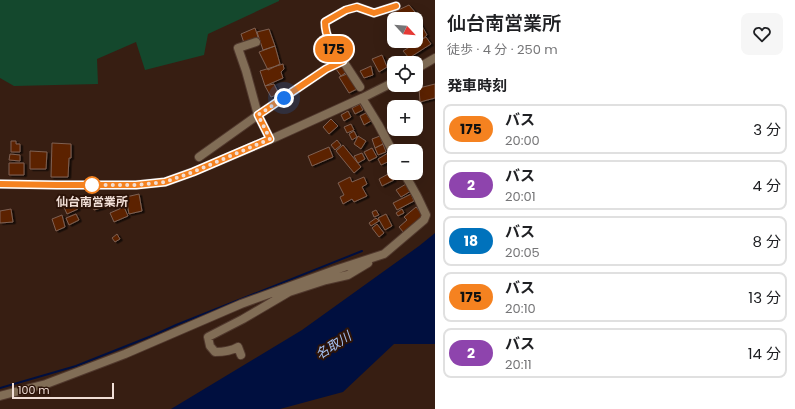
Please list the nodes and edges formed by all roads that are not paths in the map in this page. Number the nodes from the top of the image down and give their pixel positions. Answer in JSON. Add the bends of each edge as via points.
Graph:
{"nodes":[{"id":1,"x":396,"y":6,"type":"dead end"},
{"id":2,"x":256,"y":42,"type":"dead end"},
{"id":3,"x":435,"y":58,"type":"edge"},
{"id":4,"x":343,"y":61,"type":"junction"},
{"id":5,"x":423,"y":65,"type":"edge"},
{"id":6,"x":387,"y":86,"type":"edge"},
{"id":7,"x":360,"y":87,"type":"dead end"},
{"id":8,"x":362,"y":98,"type":"junction"},
{"id":9,"x":258,"y":115,"type":"junction"},
{"id":10,"x":270,"y":139,"type":"junction"},
{"id":11,"x":389,"y":144,"type":"edge"},
{"id":12,"x":199,"y":157,"type":"dead end"},
{"id":13,"x":408,"y":180,"type":"edge"},
{"id":14,"x":0,"y":184,"type":"edge"},
{"id":15,"x":381,"y":255,"type":"junction"},
{"id":16,"x":241,"y":355,"type":"dead end"},
{"id":17,"x":0,"y":396,"type":"edge"}],
"edges":[{"from":1,"to":4,"type":"street","via":[[374,13],[357,7],[351,8],[325,22],[329,43]]},
{"from":2,"to":9,"type":"street","via":[[238,48]]},
{"from":3,"to":5,"type":"street"},
{"from":4,"to":7,"type":"street"},
{"from":4,"to":9,"type":"street","via":[[326,69]]},
{"from":6,"to":8,"type":"street"},
{"from":8,"to":10,"type":"street"},
{"from":8,"to":11,"type":"street"},
{"from":9,"to":10,"type":"street"},
{"from":9,"to":12,"type":"street"},
{"from":10,"to":14,"type":"street","via":[[165,182],[136,185]]},
{"from":13,"to":15,"type":"street","via":[[426,215],[424,220]]},
{"from":15,"to":16,"type":"street","via":[[348,275],[289,292],[208,337],[215,352],[238,347]]},
{"from":15,"to":17,"type":"street","via":[[241,304],[125,354],[46,384]]}]}
